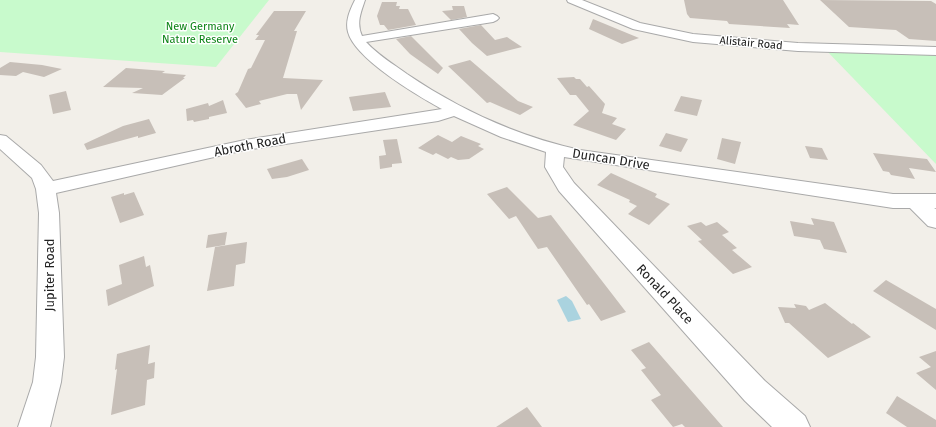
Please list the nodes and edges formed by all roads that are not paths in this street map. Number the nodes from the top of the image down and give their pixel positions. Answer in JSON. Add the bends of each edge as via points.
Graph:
{"nodes":[{"id":1,"x":360,"y":0,"type":"edge"},
{"id":2,"x":572,"y":0,"type":"edge"},
{"id":3,"x":493,"y":18,"type":"dead end"},
{"id":4,"x":358,"y":40,"type":"junction"},
{"id":5,"x":936,"y":51,"type":"edge"},
{"id":6,"x":456,"y":110,"type":"junction"},
{"id":7,"x":0,"y":140,"type":"edge"},
{"id":8,"x":555,"y":150,"type":"junction"},
{"id":9,"x":46,"y":189,"type":"junction"},
{"id":10,"x":926,"y":202,"type":"edge"},
{"id":11,"x":936,"y":221,"type":"edge"},
{"id":12,"x":34,"y":427,"type":"edge"},
{"id":13,"x":794,"y":427,"type":"edge"}],
"edges":[{"from":1,"to":4,"type":"street","name":"Duncan Drive","via":[[352,21],[354,34]]},
{"from":2,"to":5,"type":"street","name":"Alistair Road","via":[[636,26],[693,38],[798,47]]},
{"from":3,"to":4,"type":"street"},
{"from":4,"to":6,"type":"street","name":"Duncan Drive","via":[[374,58]]},
{"from":6,"to":8,"type":"street","name":"Duncan Drive","via":[[509,135]]},
{"from":6,"to":9,"type":"street","name":"Abroth Road","via":[[438,116],[245,145]]},
{"from":7,"to":9,"type":"street","name":"Jupiter Road","via":[[34,169]]},
{"from":8,"to":10,"type":"street","name":"Duncan Drive","via":[[885,200]]},
{"from":8,"to":13,"type":"street","name":"Ronald Place","via":[[554,167],[566,186],[755,391]]},
{"from":9,"to":12,"type":"street","name":"Jupiter Road","via":[[49,214],[50,357],[47,382]]},
{"from":10,"to":11,"type":"street"}]}
